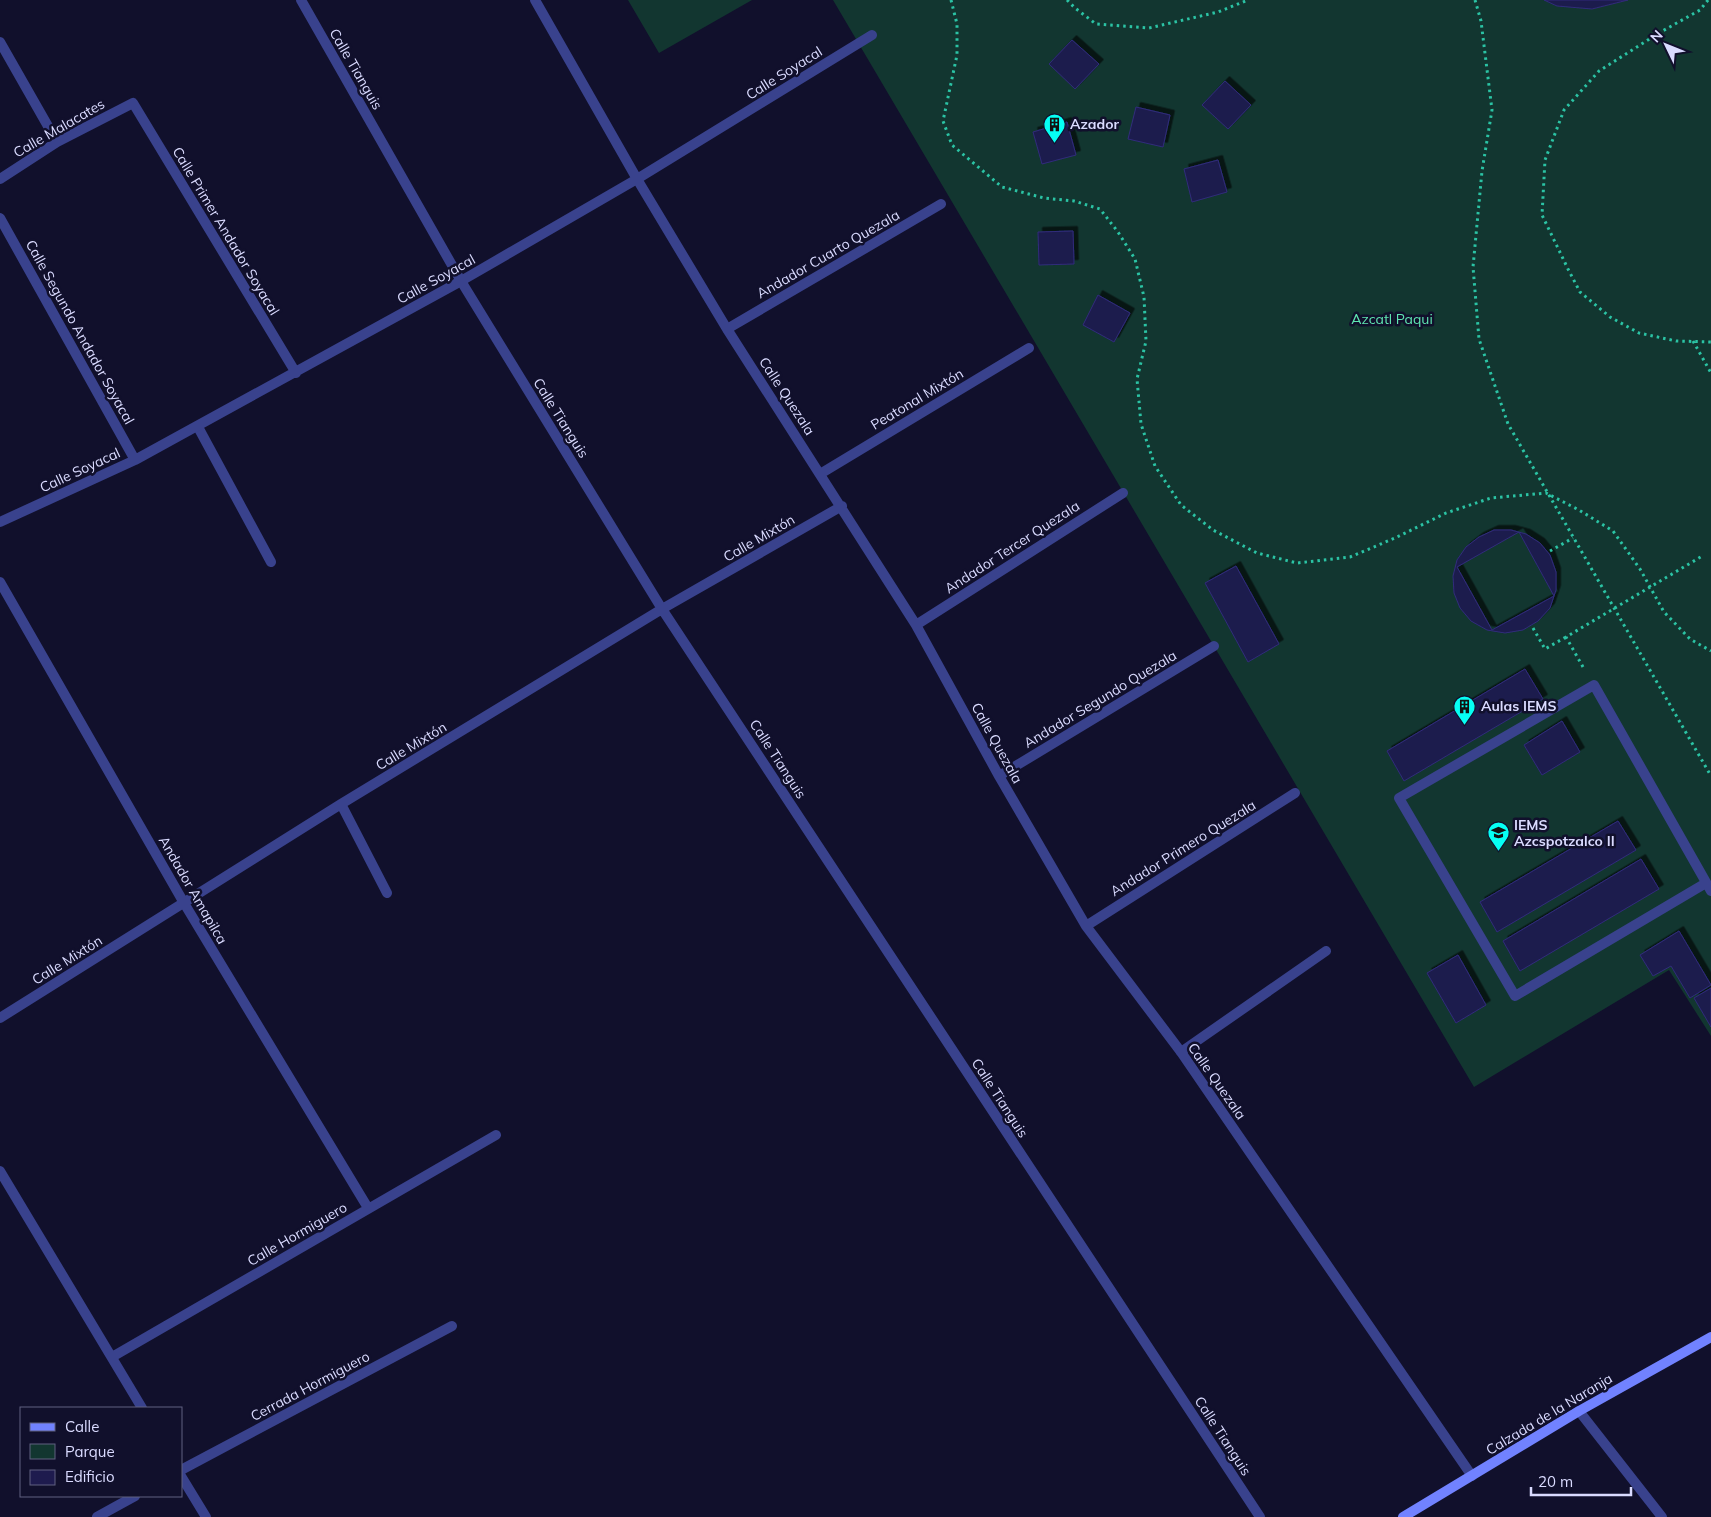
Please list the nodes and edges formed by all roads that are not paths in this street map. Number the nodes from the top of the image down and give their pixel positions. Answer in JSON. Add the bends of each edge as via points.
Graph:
{"nodes":[{"id":1,"x":300,"y":0,"type":"edge"},
{"id":2,"x":535,"y":0,"type":"edge"},
{"id":3,"x":872,"y":34,"type":"dead end"},
{"id":4,"x":0,"y":42,"type":"edge"},
{"id":5,"x":133,"y":103,"type":"joint"},
{"id":6,"x":57,"y":142,"type":"junction"},
{"id":7,"x":637,"y":179,"type":"junction"},
{"id":8,"x":0,"y":180,"type":"edge"},
{"id":9,"x":942,"y":204,"type":"dead end"},
{"id":10,"x":0,"y":218,"type":"edge"},
{"id":11,"x":460,"y":281,"type":"junction"},
{"id":12,"x":728,"y":328,"type":"junction"},
{"id":13,"x":1029,"y":348,"type":"dead end"},
{"id":14,"x":296,"y":373,"type":"junction"},
{"id":15,"x":198,"y":426,"type":"junction"},
{"id":16,"x":135,"y":460,"type":"junction"},
{"id":17,"x":820,"y":474,"type":"junction"},
{"id":18,"x":1123,"y":492,"type":"dead end"},
{"id":19,"x":842,"y":506,"type":"junction"},
{"id":20,"x":0,"y":522,"type":"edge"},
{"id":21,"x":271,"y":562,"type":"dead end"},
{"id":22,"x":0,"y":582,"type":"edge"},
{"id":23,"x":662,"y":609,"type":"junction"},
{"id":24,"x":916,"y":625,"type":"junction"},
{"id":25,"x":1214,"y":646,"type":"dead end"},
{"id":26,"x":999,"y":776,"type":"junction"},
{"id":27,"x":1295,"y":793,"type":"dead end"},
{"id":28,"x":341,"y":804,"type":"junction"},
{"id":29,"x":1708,"y":887,"type":"edge"},
{"id":30,"x":386,"y":893,"type":"dead end"},
{"id":31,"x":184,"y":904,"type":"junction"},
{"id":32,"x":1086,"y":926,"type":"junction"},
{"id":33,"x":1326,"y":951,"type":"dead end"},
{"id":34,"x":0,"y":1018,"type":"edge"},
{"id":35,"x":1181,"y":1052,"type":"junction"},
{"id":36,"x":496,"y":1135,"type":"dead end"},
{"id":37,"x":0,"y":1172,"type":"edge"},
{"id":38,"x":368,"y":1208,"type":"junction"},
{"id":39,"x":452,"y":1326,"type":"dead end"},
{"id":40,"x":1711,"y":1337,"type":"edge"},
{"id":41,"x":112,"y":1357,"type":"junction"},
{"id":42,"x":141,"y":1407,"type":"edge"},
{"id":43,"x":1579,"y":1411,"type":"junction"},
{"id":44,"x":182,"y":1469,"type":"edge"},
{"id":45,"x":1472,"y":1476,"type":"junction"},
{"id":46,"x":182,"y":1478,"type":"edge"},
{"id":47,"x":133,"y":1497,"type":"edge"},
{"id":48,"x":97,"y":1517,"type":"edge"},
{"id":49,"x":206,"y":1517,"type":"edge"},
{"id":50,"x":1260,"y":1517,"type":"edge"},
{"id":51,"x":1404,"y":1517,"type":"edge"},
{"id":52,"x":1662,"y":1517,"type":"edge"}],
"edges":[{"from":1,"to":11,"type":"street","name":"Calle Tianguis"},
{"from":2,"to":7,"type":"street","name":"Calle Quezala"},
{"from":3,"to":7,"type":"street","name":"Calle Soyacal"},
{"from":4,"to":6,"type":"street"},
{"from":5,"to":6,"type":"street","name":"Calle Malacates"},
{"from":5,"to":14,"type":"street","name":"Calle Primer Andador Soyacal"},
{"from":6,"to":8,"type":"street","name":"Calle Malacates"},
{"from":7,"to":11,"type":"street","name":"Calle Soyacal"},
{"from":7,"to":12,"type":"street","name":"Calle Quezala"},
{"from":9,"to":12,"type":"street","name":"Andador Cuarto Quezala"},
{"from":10,"to":16,"type":"street","name":"Calle Segundo Andador Soyacal"},
{"from":11,"to":14,"type":"street","name":"Calle Soyacal"},
{"from":11,"to":23,"type":"street","name":"Calle Tianguis"},
{"from":12,"to":17,"type":"street","name":"Calle Quezala"},
{"from":13,"to":17,"type":"street","name":"Peatonal Mixtón"},
{"from":14,"to":15,"type":"street","name":"Calle Soyacal"},
{"from":15,"to":16,"type":"street","name":"Calle Soyacal"},
{"from":15,"to":21,"type":"street"},
{"from":16,"to":20,"type":"street","name":"Calle Soyacal"},
{"from":17,"to":19,"type":"street","name":"Calle Quezala"},
{"from":18,"to":24,"type":"street","name":"Andador Tercer Quezala"},
{"from":19,"to":23,"type":"street","name":"Calle Mixtón"},
{"from":19,"to":24,"type":"street","name":"Calle Quezala"},
{"from":22,"to":31,"type":"street","name":"Andador Amapilca"},
{"from":23,"to":28,"type":"street","name":"Calle Mixtón"},
{"from":23,"to":50,"type":"street","name":"Calle Tianguis"},
{"from":24,"to":26,"type":"street","name":"Calle Quezala"},
{"from":25,"to":26,"type":"street","name":"Andador Segundo Quezala"},
{"from":26,"to":32,"type":"street","name":"Calle Quezala"},
{"from":27,"to":32,"type":"street","name":"Andador Primero Quezala"},
{"from":28,"to":30,"type":"street"},
{"from":28,"to":31,"type":"street","name":"Calle Mixtón"},
{"from":29,"to":29,"type":"street","via":[[1594,686],[1399,798],[1515,996]]},
{"from":31,"to":34,"type":"street","name":"Calle Mixtón"},
{"from":31,"to":38,"type":"street","name":"Andador Amapilca"},
{"from":32,"to":35,"type":"street","name":"Calle Quezala"},
{"from":33,"to":35,"type":"street"},
{"from":35,"to":45,"type":"street","name":"Calle Quezala"},
{"from":36,"to":38,"type":"street","name":"Calle Hormiguero"},
{"from":37,"to":41,"type":"street"},
{"from":38,"to":41,"type":"street","name":"Calle Hormiguero"},
{"from":39,"to":44,"type":"street","name":"Cerrada Hormiguero"},
{"from":40,"to":43,"type":"main road","name":"Calzada de la Naranja"},
{"from":41,"to":42,"type":"street"},
{"from":43,"to":45,"type":"main road","name":"Calzada de la Naranja"},
{"from":43,"to":52,"type":"street"},
{"from":45,"to":51,"type":"main road","name":"Calzada de la Naranja"},
{"from":46,"to":49,"type":"street"},
{"from":47,"to":48,"type":"street"}]}
